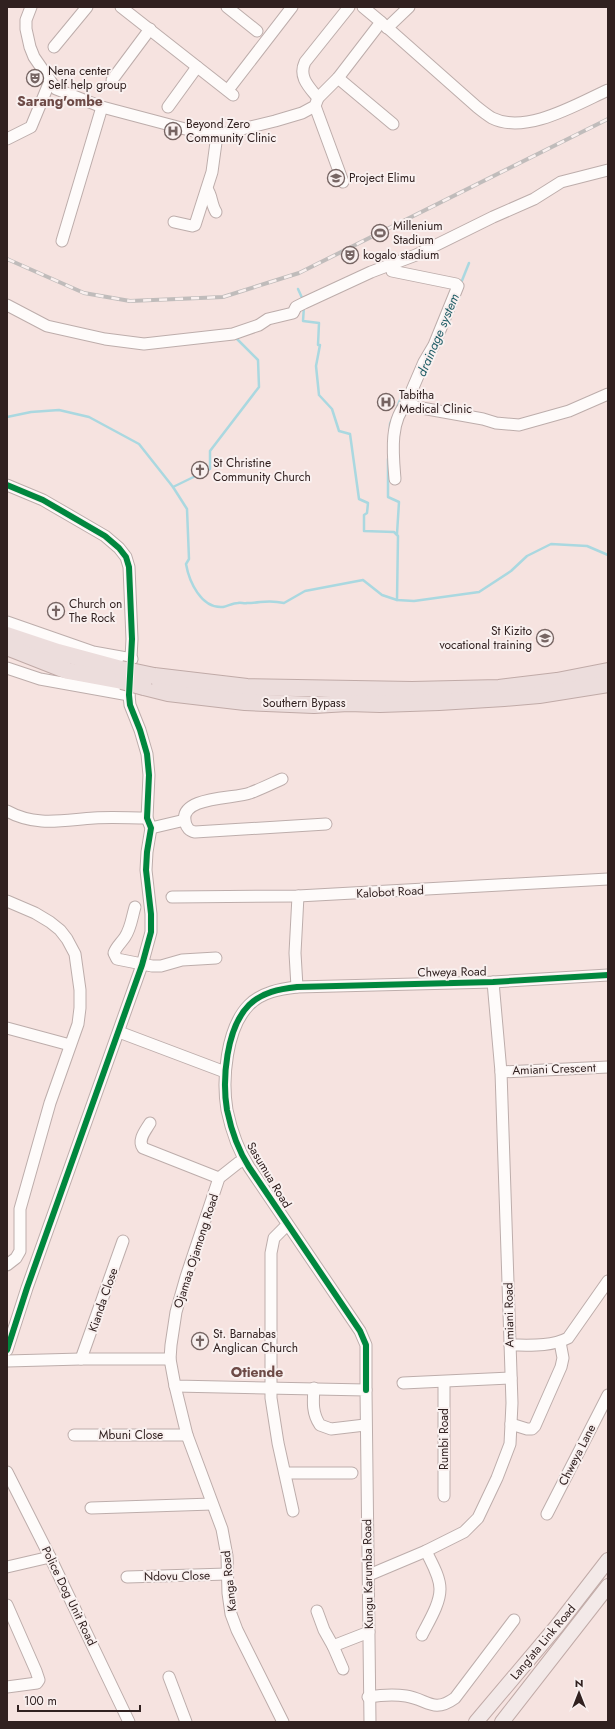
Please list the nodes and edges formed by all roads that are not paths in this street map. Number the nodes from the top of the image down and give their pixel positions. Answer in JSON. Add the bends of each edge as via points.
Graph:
{"nodes":[{"id":1,"x":31,"y":7,"type":"edge"},
{"id":2,"x":87,"y":7,"type":"edge"},
{"id":3,"x":121,"y":7,"type":"edge"},
{"id":4,"x":227,"y":7,"type":"edge"},
{"id":5,"x":292,"y":7,"type":"edge"},
{"id":6,"x":349,"y":7,"type":"edge"},
{"id":7,"x":363,"y":7,"type":"edge"},
{"id":8,"x":409,"y":7,"type":"edge"},
{"id":9,"x":384,"y":25,"type":"junction"},
{"id":10,"x":150,"y":29,"type":"junction"},
{"id":11,"x":257,"y":31,"type":"dead end"},
{"id":12,"x":54,"y":47,"type":"dead end"},
{"id":13,"x":197,"y":68,"type":"junction"},
{"id":14,"x":338,"y":78,"type":"junction"},
{"id":15,"x":112,"y":80,"type":"dead end"},
{"id":16,"x":50,"y":81,"type":"junction"},
{"id":17,"x":608,"y":90,"type":"edge"},
{"id":18,"x":317,"y":102,"type":"junction"},
{"id":19,"x":102,"y":107,"type":"junction"},
{"id":20,"x":168,"y":107,"type":"dead end"},
{"id":21,"x":393,"y":124,"type":"dead end"},
{"id":22,"x":217,"y":135,"type":"junction"},
{"id":23,"x":7,"y":139,"type":"edge"},
{"id":24,"x":608,"y":170,"type":"edge"},
{"id":25,"x":343,"y":182,"type":"dead end"},
{"id":26,"x":207,"y":189,"type":"junction"},
{"id":27,"x":216,"y":212,"type":"dead end"},
{"id":28,"x":174,"y":222,"type":"dead end"},
{"id":29,"x":62,"y":241,"type":"dead end"},
{"id":30,"x":391,"y":263,"type":"junction"},
{"id":31,"x":7,"y":305,"type":"edge"},
{"id":32,"x":608,"y":394,"type":"edge"},
{"id":33,"x":408,"y":402,"type":"junction"},
{"id":34,"x":394,"y":479,"type":"dead end"},
{"id":35,"x":7,"y":485,"type":"edge"},
{"id":36,"x":7,"y":622,"type":"edge"},
{"id":37,"x":7,"y":635,"type":"edge"},
{"id":38,"x":7,"y":647,"type":"edge"},
{"id":39,"x":7,"y":668,"type":"edge"},
{"id":40,"x":608,"y":671,"type":"edge"},
{"id":41,"x":126,"y":676,"type":"junction"},
{"id":42,"x":149,"y":682,"type":"junction"},
{"id":43,"x":608,"y":684,"type":"edge"},
{"id":44,"x":282,"y":779,"type":"dead end"},
{"id":45,"x":7,"y":811,"type":"edge"},
{"id":46,"x":185,"y":820,"type":"junction"},
{"id":47,"x":149,"y":823,"type":"junction"},
{"id":48,"x":326,"y":824,"type":"dead end"},
{"id":49,"x":608,"y":879,"type":"edge"},
{"id":50,"x":298,"y":896,"type":"junction"},
{"id":51,"x":172,"y":897,"type":"dead end"},
{"id":52,"x":7,"y":901,"type":"edge"},
{"id":53,"x":135,"y":907,"type":"dead end"},
{"id":54,"x":216,"y":958,"type":"dead end"},
{"id":55,"x":142,"y":965,"type":"junction"},
{"id":56,"x":608,"y":975,"type":"edge"},
{"id":57,"x":493,"y":982,"type":"junction"},
{"id":58,"x":297,"y":987,"type":"junction"},
{"id":59,"x":7,"y":1028,"type":"edge"},
{"id":60,"x":119,"y":1032,"type":"junction"},
{"id":61,"x":70,"y":1044,"type":"junction"},
{"id":62,"x":608,"y":1067,"type":"edge"},
{"id":63,"x":225,"y":1072,"type":"junction"},
{"id":64,"x":501,"y":1072,"type":"junction"},
{"id":65,"x":150,"y":1123,"type":"dead end"},
{"id":66,"x":244,"y":1160,"type":"junction"},
{"id":67,"x":219,"y":1178,"type":"junction"},
{"id":68,"x":287,"y":1225,"type":"junction"},
{"id":69,"x":123,"y":1241,"type":"dead end"},
{"id":70,"x":7,"y":1265,"type":"edge"},
{"id":71,"x":608,"y":1281,"type":"edge"},
{"id":72,"x":560,"y":1342,"type":"junction"},
{"id":73,"x":510,"y":1344,"type":"junction"},
{"id":74,"x":7,"y":1350,"type":"edge"},
{"id":75,"x":82,"y":1359,"type":"junction"},
{"id":76,"x":170,"y":1360,"type":"junction"},
{"id":77,"x":7,"y":1361,"type":"edge"},
{"id":78,"x":511,"y":1378,"type":"junction"},
{"id":79,"x":444,"y":1382,"type":"junction"},
{"id":80,"x":403,"y":1384,"type":"dead end"},
{"id":81,"x":175,"y":1386,"type":"junction"},
{"id":82,"x":271,"y":1388,"type":"junction"},
{"id":83,"x":314,"y":1388,"type":"junction"},
{"id":84,"x":366,"y":1390,"type":"junction"},
{"id":85,"x":608,"y":1395,"type":"edge"},
{"id":86,"x":511,"y":1424,"type":"junction"},
{"id":87,"x":365,"y":1425,"type":"junction"},
{"id":88,"x":74,"y":1435,"type":"dead end"},
{"id":89,"x":188,"y":1435,"type":"junction"},
{"id":90,"x":7,"y":1472,"type":"edge"},
{"id":91,"x":285,"y":1473,"type":"junction"},
{"id":92,"x":352,"y":1473,"type":"dead end"},
{"id":93,"x":444,"y":1496,"type":"dead end"},
{"id":94,"x":212,"y":1504,"type":"junction"},
{"id":95,"x":91,"y":1508,"type":"dead end"},
{"id":96,"x":293,"y":1511,"type":"dead end"},
{"id":97,"x":547,"y":1514,"type":"dead end"},
{"id":98,"x":426,"y":1551,"type":"junction"},
{"id":99,"x":50,"y":1557,"type":"junction"},
{"id":100,"x":608,"y":1560,"type":"edge"},
{"id":101,"x":7,"y":1567,"type":"edge"},
{"id":102,"x":227,"y":1574,"type":"junction"},
{"id":103,"x":369,"y":1575,"type":"junction"},
{"id":104,"x":128,"y":1577,"type":"dead end"},
{"id":105,"x":608,"y":1586,"type":"edge"},
{"id":106,"x":7,"y":1605,"type":"edge"},
{"id":107,"x":317,"y":1611,"type":"dead end"},
{"id":108,"x":10,"y":1618,"type":"edge"},
{"id":109,"x":514,"y":1620,"type":"dead end"},
{"id":110,"x":369,"y":1632,"type":"junction"},
{"id":111,"x":422,"y":1635,"type":"dead end"},
{"id":112,"x":333,"y":1646,"type":"junction"},
{"id":113,"x":342,"y":1669,"type":"dead end"},
{"id":114,"x":169,"y":1677,"type":"dead end"},
{"id":115,"x":7,"y":1687,"type":"edge"},
{"id":116,"x":368,"y":1696,"type":"junction"},
{"id":117,"x":280,"y":1721,"type":"edge"},
{"id":118,"x":129,"y":1722,"type":"edge"},
{"id":119,"x":186,"y":1722,"type":"edge"},
{"id":120,"x":370,"y":1722,"type":"edge"},
{"id":121,"x":476,"y":1722,"type":"edge"},
{"id":122,"x":502,"y":1722,"type":"edge"}],
"edges":[{"from":1,"to":16,"type":"street","via":[[26,20],[27,37],[34,58]]},
{"from":2,"to":12,"type":"street"},
{"from":3,"to":10,"type":"street"},
{"from":4,"to":11,"type":"street"},
{"from":5,"to":13,"type":"street","via":[[231,93]]},
{"from":6,"to":18,"type":"street","via":[[302,68],[303,78]]},
{"from":7,"to":9,"type":"street"},
{"from":8,"to":9,"type":"street"},
{"from":9,"to":14,"type":"street"},
{"from":9,"to":17,"type":"street","via":[[493,118],[520,123],[542,120]]},
{"from":10,"to":13,"type":"street"},
{"from":10,"to":15,"type":"street"},
{"from":13,"to":20,"type":"street"},
{"from":14,"to":18,"type":"street"},
{"from":14,"to":21,"type":"street"},
{"from":16,"to":19,"type":"street","via":[[56,89]]},
{"from":16,"to":23,"type":"street","via":[[31,127]]},
{"from":18,"to":22,"type":"street","via":[[302,112]]},
{"from":18,"to":25,"type":"street"},
{"from":19,"to":22,"type":"street"},
{"from":19,"to":29,"type":"street"},
{"from":22,"to":26,"type":"street"},
{"from":24,"to":30,"type":"street","via":[[560,182],[534,199],[416,255]]},
{"from":26,"to":27,"type":"street"},
{"from":26,"to":28,"type":"street","via":[[195,225]]},
{"from":30,"to":31,"type":"street","via":[[296,307],[293,314],[268,319],[240,332],[144,344],[105,339],[47,326]]},
{"from":30,"to":33,"type":"street","via":[[392,271],[458,286],[434,345],[417,376]]},
{"from":32,"to":33,"type":"street","via":[[569,411],[519,425],[416,407]]},
{"from":33,"to":34,"type":"street","via":[[402,408],[397,422],[393,453]]},
{"from":35,"to":41,"type":"street","via":[[43,500],[89,526],[113,541],[126,557],[129,566],[132,614]]},
{"from":36,"to":41,"type":"street","via":[[93,652]]},
{"from":37,"to":41,"type":"highway","name":"Southern Bypass"},
{"from":38,"to":41,"type":"highway","name":"Southern Bypass","via":[[68,670]]},
{"from":39,"to":41,"type":"street","via":[[40,679]]},
{"from":40,"to":42,"type":"highway","name":"Southern Bypass","via":[[557,681],[499,688],[404,691]]},
{"from":41,"to":42,"type":"highway","name":"Southern Bypass","bridge":true},
{"from":41,"to":47,"type":"street","via":[[130,705],[145,744],[148,761]]},
{"from":42,"to":43,"type":"highway","name":"Southern Bypass","via":[[168,693],[238,702],[314,705],[424,703],[504,698]]},
{"from":44,"to":46,"type":"street","via":[[250,793],[197,804],[187,809]]},
{"from":45,"to":47,"type":"street","via":[[35,821],[95,818]]},
{"from":46,"to":47,"type":"street"},
{"from":46,"to":48,"type":"street","via":[[190,831],[195,832]]},
{"from":47,"to":55,"type":"street","via":[[146,864],[152,922]]},
{"from":49,"to":50,"type":"street","name":"Kalobot Road"},
{"from":50,"to":51,"type":"street","name":"Kalobot Road"},
{"from":50,"to":58,"type":"street","via":[[295,954]]},
{"from":52,"to":61,"type":"street","via":[[50,922],[67,938],[75,954],[80,1008],[78,1024]]},
{"from":53,"to":55,"type":"street","via":[[128,932],[114,953],[120,961]]},
{"from":54,"to":55,"type":"street","via":[[182,960],[161,966]]},
{"from":55,"to":60,"type":"street"},
{"from":56,"to":57,"type":"street","name":"Chweya Road"},
{"from":57,"to":58,"type":"street","name":"Chweya Road"},
{"from":57,"to":64,"type":"street","name":"Amiani Road"},
{"from":58,"to":63,"type":"street","name":"Sasumua Road","via":[[272,991],[249,1005],[235,1026]]},
{"from":59,"to":61,"type":"street"},
{"from":60,"to":63,"type":"street"},
{"from":60,"to":74,"type":"street"},
{"from":61,"to":70,"type":"street","via":[[20,1209],[20,1251]]},
{"from":62,"to":64,"type":"street","name":"Amiani Crescent"},
{"from":63,"to":66,"type":"street","name":"Sasumua Road","via":[[227,1110]]},
{"from":64,"to":73,"type":"street","name":"Amiani Road"},
{"from":65,"to":67,"type":"street","via":[[140,1140],[143,1148]]},
{"from":66,"to":67,"type":"street","name":"Ojamaa Ojamong Road"},
{"from":66,"to":68,"type":"street","name":"Sasumua Road"},
{"from":67,"to":76,"type":"street","name":"Ojamaa Ojamong Road","via":[[176,1312]]},
{"from":68,"to":82,"type":"street","via":[[274,1238],[271,1253]]},
{"from":68,"to":84,"type":"street","name":"Sasumua Road","via":[[360,1331],[366,1345]]},
{"from":69,"to":75,"type":"street","name":"Kianda Close"},
{"from":71,"to":72,"type":"street","via":[[572,1334]]},
{"from":72,"to":73,"type":"street"},
{"from":72,"to":86,"type":"street","via":[[563,1358],[535,1426],[532,1430],[527,1430]]},
{"from":73,"to":78,"type":"street","name":"Amiani Road"},
{"from":75,"to":76,"type":"street"},
{"from":75,"to":77,"type":"street"},
{"from":76,"to":81,"type":"street","name":"Ojamaa Ojamong Road"},
{"from":78,"to":79,"type":"street"},
{"from":78,"to":86,"type":"street","name":"Amiani Road"},
{"from":79,"to":80,"type":"street"},
{"from":79,"to":93,"type":"street","name":"Rumbi Road"},
{"from":81,"to":82,"type":"street"},
{"from":81,"to":89,"type":"street","name":"Kanga Road"},
{"from":82,"to":83,"type":"street"},
{"from":82,"to":91,"type":"street"},
{"from":83,"to":84,"type":"street"},
{"from":83,"to":87,"type":"street","via":[[314,1411],[320,1425],[331,1429]]},
{"from":84,"to":87,"type":"street","name":"Sasumua Road"},
{"from":85,"to":97,"type":"street","name":"Chweya Lane"},
{"from":86,"to":98,"type":"street","name":"Amiani Road","via":[[510,1444],[478,1518],[464,1532]]},
{"from":87,"to":103,"type":"street","name":"Kungu Karumba Road"},
{"from":88,"to":89,"type":"street","name":"Mbuni Close"},
{"from":89,"to":94,"type":"street","name":"Kanga Road"},
{"from":90,"to":99,"type":"street","name":"Police Dog Unit Road"},
{"from":91,"to":92,"type":"street"},
{"from":91,"to":96,"type":"street"},
{"from":94,"to":95,"type":"street"},
{"from":94,"to":102,"type":"street","name":"Kanga Road","via":[[222,1529]]},
{"from":98,"to":103,"type":"street","name":"Amiani Road"},
{"from":98,"to":111,"type":"street","via":[[436,1571],[440,1588],[438,1599]]},
{"from":99,"to":101,"type":"street"},
{"from":99,"to":118,"type":"street","name":"Police Dog Unit Road"},
{"from":100,"to":121,"type":"main road","name":"Lang'ata Link Road","via":[[557,1626]]},
{"from":102,"to":104,"type":"street","name":"Ndovu Close"},
{"from":102,"to":117,"type":"street","name":"Kanga Road","via":[[231,1614]]},
{"from":103,"to":110,"type":"street","name":"Kungu Karumba Road"},
{"from":105,"to":122,"type":"main road","name":"Lang'ata Link Road"},
{"from":106,"to":108,"type":"street"},
{"from":107,"to":112,"type":"street"},
{"from":108,"to":115,"type":"street","via":[[39,1680],[37,1683]]},
{"from":109,"to":116,"type":"street","via":[[454,1698],[446,1704],[432,1705],[397,1694]]},
{"from":110,"to":112,"type":"street"},
{"from":110,"to":116,"type":"street","name":"Kungu Karumba Road"},
{"from":112,"to":113,"type":"street"},
{"from":114,"to":119,"type":"street"},
{"from":116,"to":120,"type":"street","name":"Kungu Karumba Road"}]}
